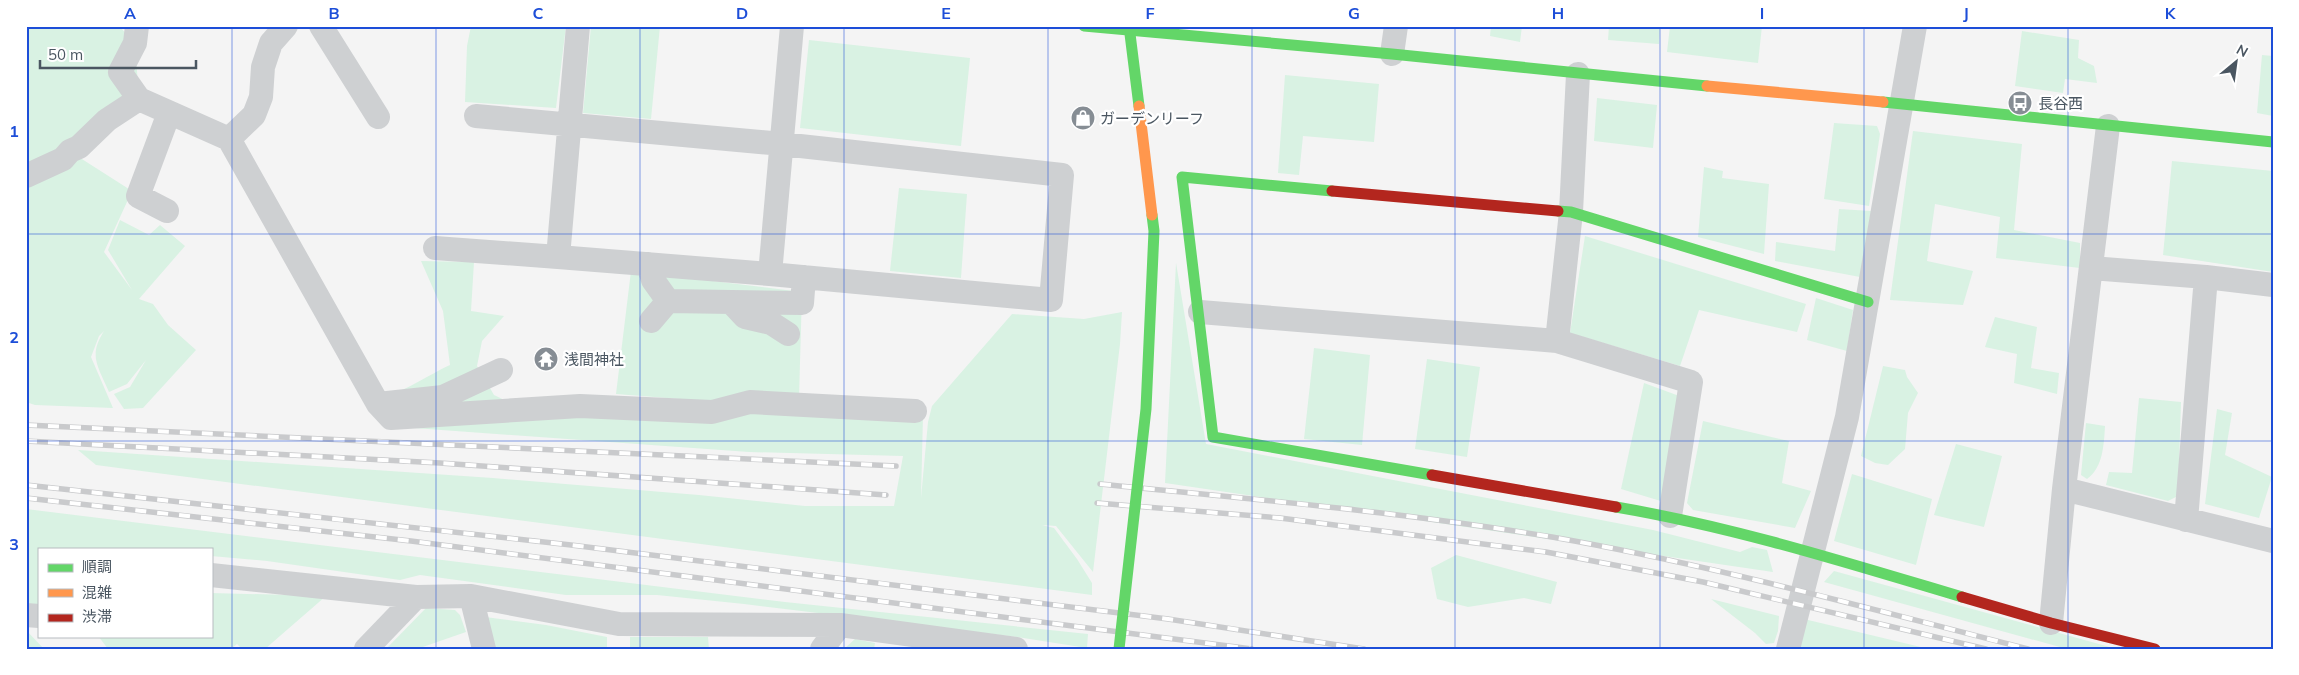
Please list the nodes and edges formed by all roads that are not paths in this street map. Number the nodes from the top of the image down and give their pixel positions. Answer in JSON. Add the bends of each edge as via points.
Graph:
{"nodes":[{"id":1,"x":137,"y":26,"type":"edge"},
{"id":2,"x":286,"y":26,"type":"edge"},
{"id":3,"x":321,"y":26,"type":"edge"},
{"id":4,"x":578,"y":26,"type":"edge"},
{"id":5,"x":792,"y":26,"type":"edge"},
{"id":6,"x":1084,"y":26,"type":"edge"},
{"id":7,"x":1396,"y":26,"type":"edge"},
{"id":8,"x":1914,"y":26,"type":"edge"},
{"id":9,"x":1129,"y":28,"type":"edge"},
{"id":10,"x":1392,"y":54,"type":"junction"},
{"id":11,"x":1578,"y":74,"type":"junction"},
{"id":12,"x":139,"y":99,"type":"junction"},
{"id":13,"x":1902,"y":104,"type":"junction"},
{"id":14,"x":169,"y":114,"type":"junction"},
{"id":15,"x":476,"y":116,"type":"dead end"},
{"id":16,"x":378,"y":117,"type":"dead end"},
{"id":17,"x":570,"y":126,"type":"junction"},
{"id":18,"x":2108,"y":126,"type":"junction"},
{"id":19,"x":229,"y":139,"type":"junction"},
{"id":20,"x":2273,"y":142,"type":"edge"},
{"id":21,"x":782,"y":144,"type":"junction"},
{"id":22,"x":29,"y":172,"type":"edge"},
{"id":23,"x":167,"y":211,"type":"dead end"},
{"id":24,"x":1570,"y":212,"type":"junction"},
{"id":25,"x":435,"y":248,"type":"dead end"},
{"id":26,"x":558,"y":257,"type":"junction"},
{"id":27,"x":648,"y":264,"type":"junction"},
{"id":28,"x":2091,"y":268,"type":"junction"},
{"id":29,"x":770,"y":274,"type":"junction"},
{"id":30,"x":804,"y":276,"type":"junction"},
{"id":31,"x":2206,"y":277,"type":"junction"},
{"id":32,"x":2273,"y":285,"type":"edge"},
{"id":33,"x":668,"y":300,"type":"junction"},
{"id":34,"x":731,"y":302,"type":"junction"},
{"id":35,"x":1868,"y":302,"type":"junction"},
{"id":36,"x":1200,"y":312,"type":"junction"},
{"id":37,"x":651,"y":321,"type":"dead end"},
{"id":38,"x":788,"y":334,"type":"dead end"},
{"id":39,"x":1557,"y":341,"type":"junction"},
{"id":40,"x":501,"y":370,"type":"dead end"},
{"id":41,"x":378,"y":404,"type":"junction"},
{"id":42,"x":915,"y":411,"type":"dead end"},
{"id":43,"x":2064,"y":489,"type":"junction"},
{"id":44,"x":1670,"y":516,"type":"junction"},
{"id":45,"x":2186,"y":520,"type":"junction"},
{"id":46,"x":2273,"y":542,"type":"edge"},
{"id":47,"x":1812,"y":552,"type":"junction"},
{"id":48,"x":212,"y":575,"type":"edge"},
{"id":49,"x":471,"y":596,"type":"junction"},
{"id":50,"x":416,"y":597,"type":"junction"},
{"id":51,"x":2051,"y":623,"type":"junction"},
{"id":52,"x":840,"y":625,"type":"junction"},
{"id":53,"x":366,"y":649,"type":"edge"},
{"id":54,"x":484,"y":649,"type":"edge"},
{"id":55,"x":822,"y":649,"type":"edge"},
{"id":56,"x":1016,"y":649,"type":"edge"},
{"id":57,"x":1119,"y":649,"type":"edge"},
{"id":58,"x":1788,"y":649,"type":"edge"},
{"id":59,"x":2155,"y":649,"type":"edge"}],
"edges":[{"from":1,"to":12,"type":"street","via":[[136,44],[120,72]]},
{"from":2,"to":19,"type":"street","via":[[271,43],[263,67],[261,97],[254,114]]},
{"from":3,"to":16,"type":"street"},
{"from":4,"to":17,"type":"street"},
{"from":5,"to":21,"type":"street"},
{"from":6,"to":9,"type":"street"},
{"from":7,"to":10,"type":"street"},
{"from":8,"to":13,"type":"street"},
{"from":9,"to":10,"type":"street"},
{"from":9,"to":57,"type":"street","bridge":true,"via":[[1154,230],[1146,409]]},
{"from":10,"to":11,"type":"street"},
{"from":11,"to":13,"type":"street"},
{"from":11,"to":24,"type":"street"},
{"from":12,"to":14,"type":"street"},
{"from":12,"to":22,"type":"street","via":[[107,120],[63,159]]},
{"from":13,"to":18,"type":"street"},
{"from":13,"to":35,"type":"street"},
{"from":14,"to":19,"type":"street"},
{"from":14,"to":23,"type":"street","via":[[138,196]]},
{"from":15,"to":17,"type":"street"},
{"from":17,"to":21,"type":"street"},
{"from":17,"to":26,"type":"street"},
{"from":18,"to":20,"type":"street"},
{"from":18,"to":28,"type":"street"},
{"from":19,"to":41,"type":"street"},
{"from":21,"to":29,"type":"street"},
{"from":21,"to":30,"type":"street","via":[[1062,175],[1051,300]]},
{"from":24,"to":35,"type":"street"},
{"from":24,"to":36,"type":"street","via":[[1182,177]]},
{"from":24,"to":39,"type":"street"},
{"from":25,"to":26,"type":"street"},
{"from":26,"to":27,"type":"street"},
{"from":27,"to":29,"type":"street"},
{"from":27,"to":33,"type":"street","via":[[653,280]]},
{"from":28,"to":31,"type":"street"},
{"from":28,"to":43,"type":"street"},
{"from":29,"to":30,"type":"street"},
{"from":30,"to":34,"type":"street","via":[[802,303]]},
{"from":31,"to":32,"type":"street"},
{"from":31,"to":45,"type":"street"},
{"from":33,"to":34,"type":"street"},
{"from":33,"to":37,"type":"street"},
{"from":34,"to":38,"type":"street","via":[[745,317],[770,323]]},
{"from":35,"to":47,"type":"street","via":[[1847,417]]},
{"from":36,"to":39,"type":"street"},
{"from":36,"to":44,"type":"street","via":[[1213,437]]},
{"from":39,"to":44,"type":"street","via":[[1691,382]]},
{"from":40,"to":41,"type":"street","via":[[443,397]]},
{"from":41,"to":42,"type":"street","via":[[391,418],[580,406],[712,412],[750,402]]},
{"from":43,"to":45,"type":"street"},
{"from":43,"to":51,"type":"street"},
{"from":44,"to":47,"type":"street"},
{"from":45,"to":46,"type":"street"},
{"from":47,"to":51,"type":"street"},
{"from":47,"to":58,"type":"street"},
{"from":48,"to":50,"type":"street"},
{"from":49,"to":50,"type":"street"},
{"from":49,"to":52,"type":"street","via":[[619,624]]},
{"from":49,"to":54,"type":"street"},
{"from":50,"to":53,"type":"street"},
{"from":51,"to":59,"type":"street"},
{"from":52,"to":55,"type":"street"},
{"from":52,"to":56,"type":"street"}]}
